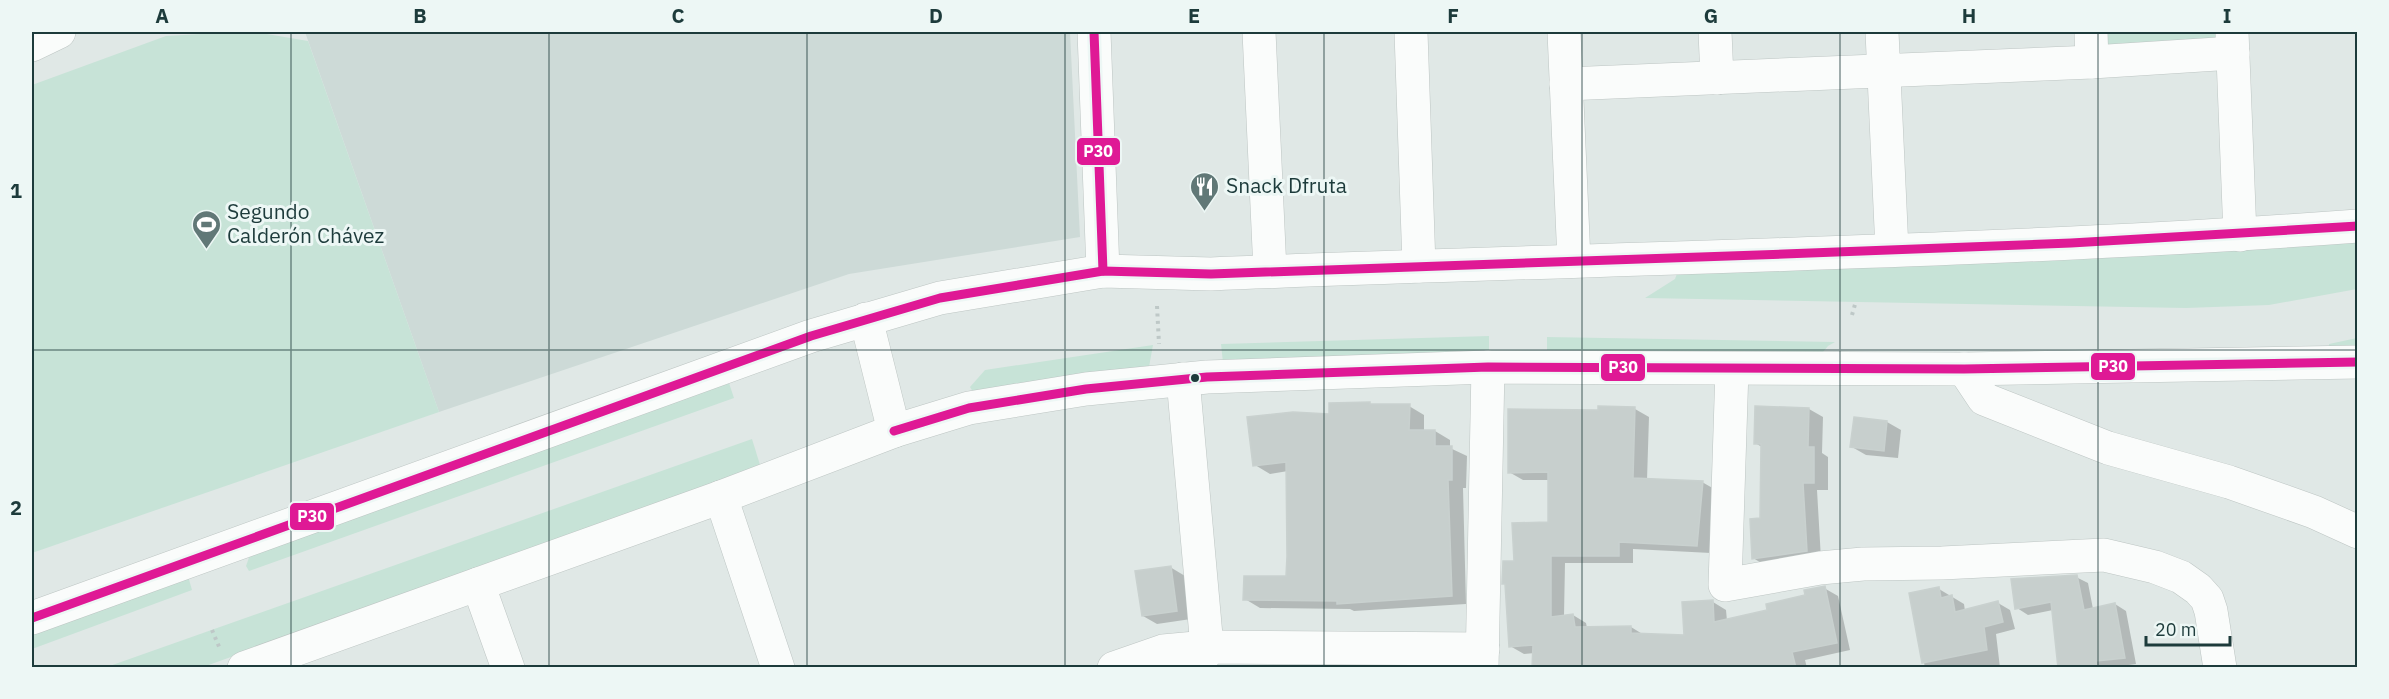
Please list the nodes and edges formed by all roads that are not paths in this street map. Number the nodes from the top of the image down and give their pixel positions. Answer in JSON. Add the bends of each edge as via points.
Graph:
{"nodes":[{"id":1,"x":59,"y":32,"type":"edge"},
{"id":2,"x":1094,"y":32,"type":"edge"},
{"id":3,"x":1259,"y":32,"type":"edge"},
{"id":4,"x":1411,"y":32,"type":"edge"},
{"id":5,"x":1564,"y":32,"type":"edge"},
{"id":6,"x":1715,"y":32,"type":"edge"},
{"id":7,"x":1882,"y":32,"type":"edge"},
{"id":8,"x":2233,"y":42,"type":"edge"},
{"id":9,"x":32,"y":45,"type":"edge"},
{"id":10,"x":2091,"y":47,"type":"edge"},
{"id":11,"x":1884,"y":70,"type":"junction"},
{"id":12,"x":1717,"y":78,"type":"junction"},
{"id":13,"x":1566,"y":84,"type":"junction"},
{"id":14,"x":2358,"y":226,"type":"edge"},
{"id":15,"x":2240,"y":235,"type":"junction"},
{"id":16,"x":1892,"y":250,"type":"junction"},
{"id":17,"x":1574,"y":261,"type":"junction"},
{"id":18,"x":1419,"y":266,"type":"junction"},
{"id":19,"x":1103,"y":271,"type":"junction"},
{"id":20,"x":1270,"y":271,"type":"junction"},
{"id":21,"x":866,"y":319,"type":"junction"},
{"id":22,"x":2358,"y":362,"type":"edge"},
{"id":23,"x":1488,"y":367,"type":"junction"},
{"id":24,"x":1732,"y":369,"type":"junction"},
{"id":25,"x":1964,"y":369,"type":"junction"},
{"id":26,"x":1183,"y":379,"type":"junction"},
{"id":27,"x":894,"y":430,"type":"junction"},
{"id":28,"x":721,"y":497,"type":"junction"},
{"id":29,"x":2358,"y":532,"type":"edge"},
{"id":30,"x":478,"y":584,"type":"junction"},
{"id":31,"x":32,"y":618,"type":"edge"},
{"id":32,"x":1202,"y":657,"type":"edge"},
{"id":33,"x":232,"y":658,"type":"edge"},
{"id":34,"x":1482,"y":658,"type":"edge"},
{"id":35,"x":508,"y":668,"type":"edge"},
{"id":36,"x":778,"y":668,"type":"edge"},
{"id":37,"x":1114,"y":668,"type":"edge"},
{"id":38,"x":2220,"y":668,"type":"edge"}],
"edges":[{"from":1,"to":9,"type":"street"},
{"from":2,"to":19,"type":"street"},
{"from":3,"to":20,"type":"street"},
{"from":4,"to":18,"type":"street"},
{"from":5,"to":13,"type":"street"},
{"from":6,"to":12,"type":"street"},
{"from":7,"to":11,"type":"street"},
{"from":8,"to":10,"type":"street"},
{"from":8,"to":15,"type":"street"},
{"from":10,"to":11,"type":"street"},
{"from":11,"to":12,"type":"street"},
{"from":11,"to":16,"type":"street"},
{"from":12,"to":13,"type":"street"},
{"from":13,"to":17,"type":"street"},
{"from":14,"to":15,"type":"street"},
{"from":15,"to":16,"type":"street"},
{"from":16,"to":17,"type":"street"},
{"from":17,"to":18,"type":"street"},
{"from":18,"to":20,"type":"street"},
{"from":19,"to":20,"type":"street"},
{"from":19,"to":21,"type":"street","via":[[940,298]]},
{"from":21,"to":27,"type":"street"},
{"from":21,"to":31,"type":"street"},
{"from":22,"to":25,"type":"street"},
{"from":23,"to":24,"type":"street"},
{"from":23,"to":26,"type":"street"},
{"from":23,"to":34,"type":"street"},
{"from":24,"to":25,"type":"street"},
{"from":24,"to":38,"type":"street","via":[[1725,585],[1863,564],[2104,555],[2155,567],[2198,589],[2211,610]]},
{"from":25,"to":29,"type":"street","via":[[1984,399],[2108,448],[2229,482]]},
{"from":26,"to":27,"type":"street","via":[[1086,389],[969,408]]},
{"from":26,"to":32,"type":"street"},
{"from":27,"to":28,"type":"street"},
{"from":28,"to":30,"type":"street"},
{"from":28,"to":36,"type":"street"},
{"from":30,"to":33,"type":"street"},
{"from":30,"to":35,"type":"street"},
{"from":32,"to":34,"type":"street"},
{"from":32,"to":37,"type":"street","via":[[1163,651]]}]}
